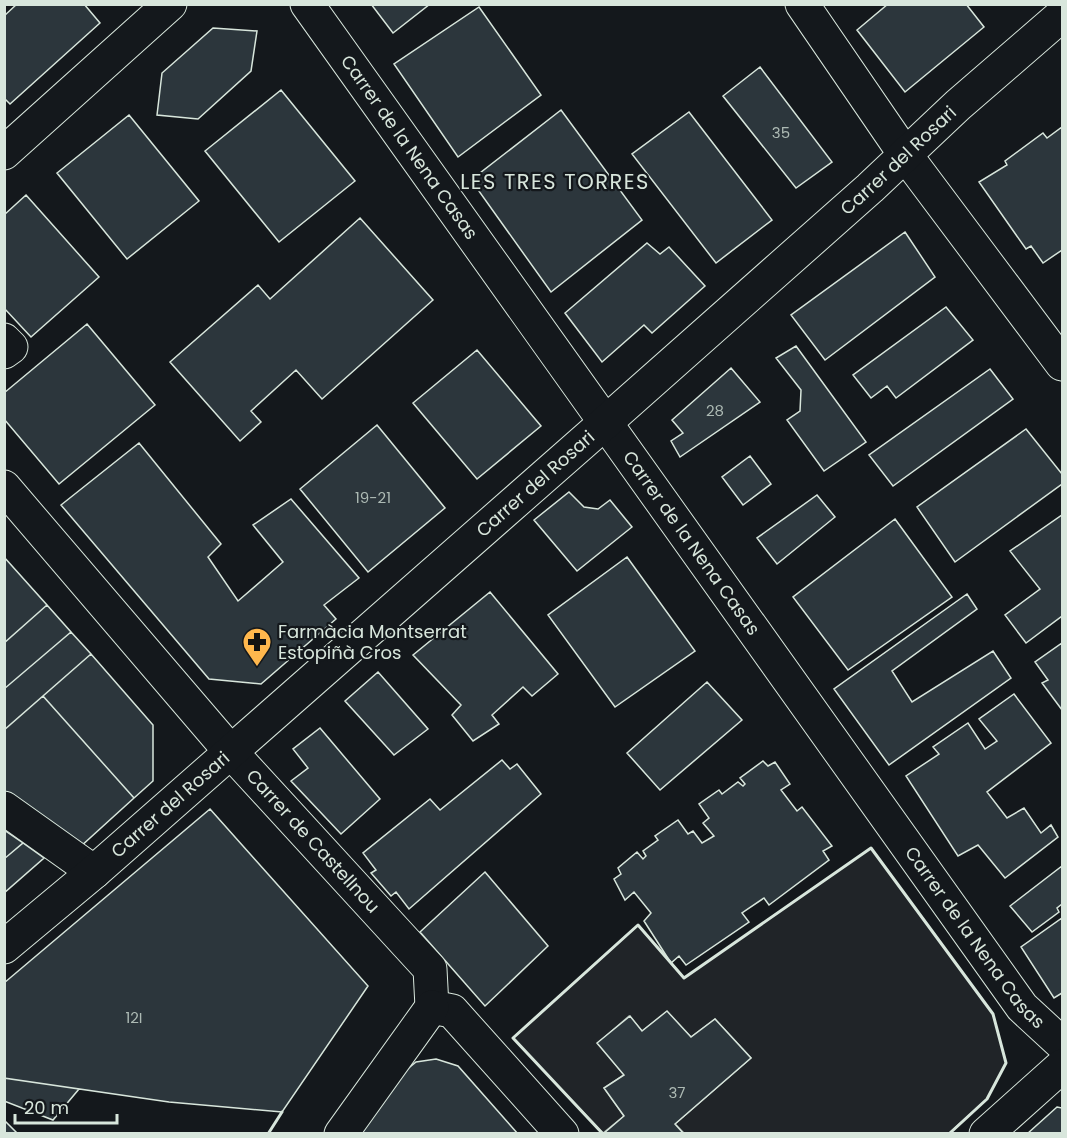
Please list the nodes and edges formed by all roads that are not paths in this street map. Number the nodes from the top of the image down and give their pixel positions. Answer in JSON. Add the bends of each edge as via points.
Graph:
{"nodes":[{"id":1,"x":170,"y":4,"type":"edge"},
{"id":2,"x":307,"y":4,"type":"edge"},
{"id":3,"x":802,"y":4,"type":"edge"},
{"id":4,"x":1062,"y":15,"type":"edge"},
{"id":5,"x":4,"y":153,"type":"edge"},
{"id":6,"x":904,"y":153,"type":"junction"},
{"id":7,"x":4,"y":340,"type":"edge"},
{"id":8,"x":4,"y":352,"type":"edge"},
{"id":9,"x":1062,"y":364,"type":"edge"},
{"id":10,"x":606,"y":422,"type":"junction"},
{"id":11,"x":4,"y":487,"type":"edge"},
{"id":12,"x":230,"y":751,"type":"junction"},
{"id":13,"x":4,"y":808,"type":"edge"},
{"id":14,"x":94,"y":872,"type":"junction"},
{"id":15,"x":4,"y":947,"type":"edge"},
{"id":16,"x":432,"y":1007,"type":"junction"},
{"id":17,"x":1062,"y":1044,"type":"edge"},
{"id":18,"x":1062,"y":1066,"type":"edge"},
{"id":19,"x":341,"y":1134,"type":"edge"},
{"id":20,"x":562,"y":1134,"type":"edge"},
{"id":21,"x":986,"y":1134,"type":"edge"}],
"edges":[{"from":1,"to":5,"type":"street"},
{"from":2,"to":10,"type":"street","name":"Carrer de la Nena Casas"},
{"from":3,"to":6,"type":"street"},
{"from":4,"to":6,"type":"street","name":"Carrer del Rosari"},
{"from":6,"to":9,"type":"street"},
{"from":6,"to":10,"type":"street","name":"Carrer del Rosari","via":[[870,188]]},
{"from":7,"to":8,"type":"street","via":[[11,347]]},
{"from":10,"to":12,"type":"street","name":"Carrer del Rosari"},
{"from":10,"to":17,"type":"street","name":"Carrer de la Nena Casas","via":[[1022,1007]]},
{"from":11,"to":12,"type":"street","name":"Carrer de Castellnou"},
{"from":12,"to":14,"type":"street","name":"Carrer del Rosari"},
{"from":12,"to":16,"type":"street","name":"Carrer de Castellnou","via":[[430,969]]},
{"from":13,"to":14,"type":"street"},
{"from":14,"to":15,"type":"street","name":"Carrer del Rosari"},
{"from":16,"to":19,"type":"street"},
{"from":16,"to":20,"type":"street","via":[[452,1011]]},
{"from":18,"to":21,"type":"street"}]}
